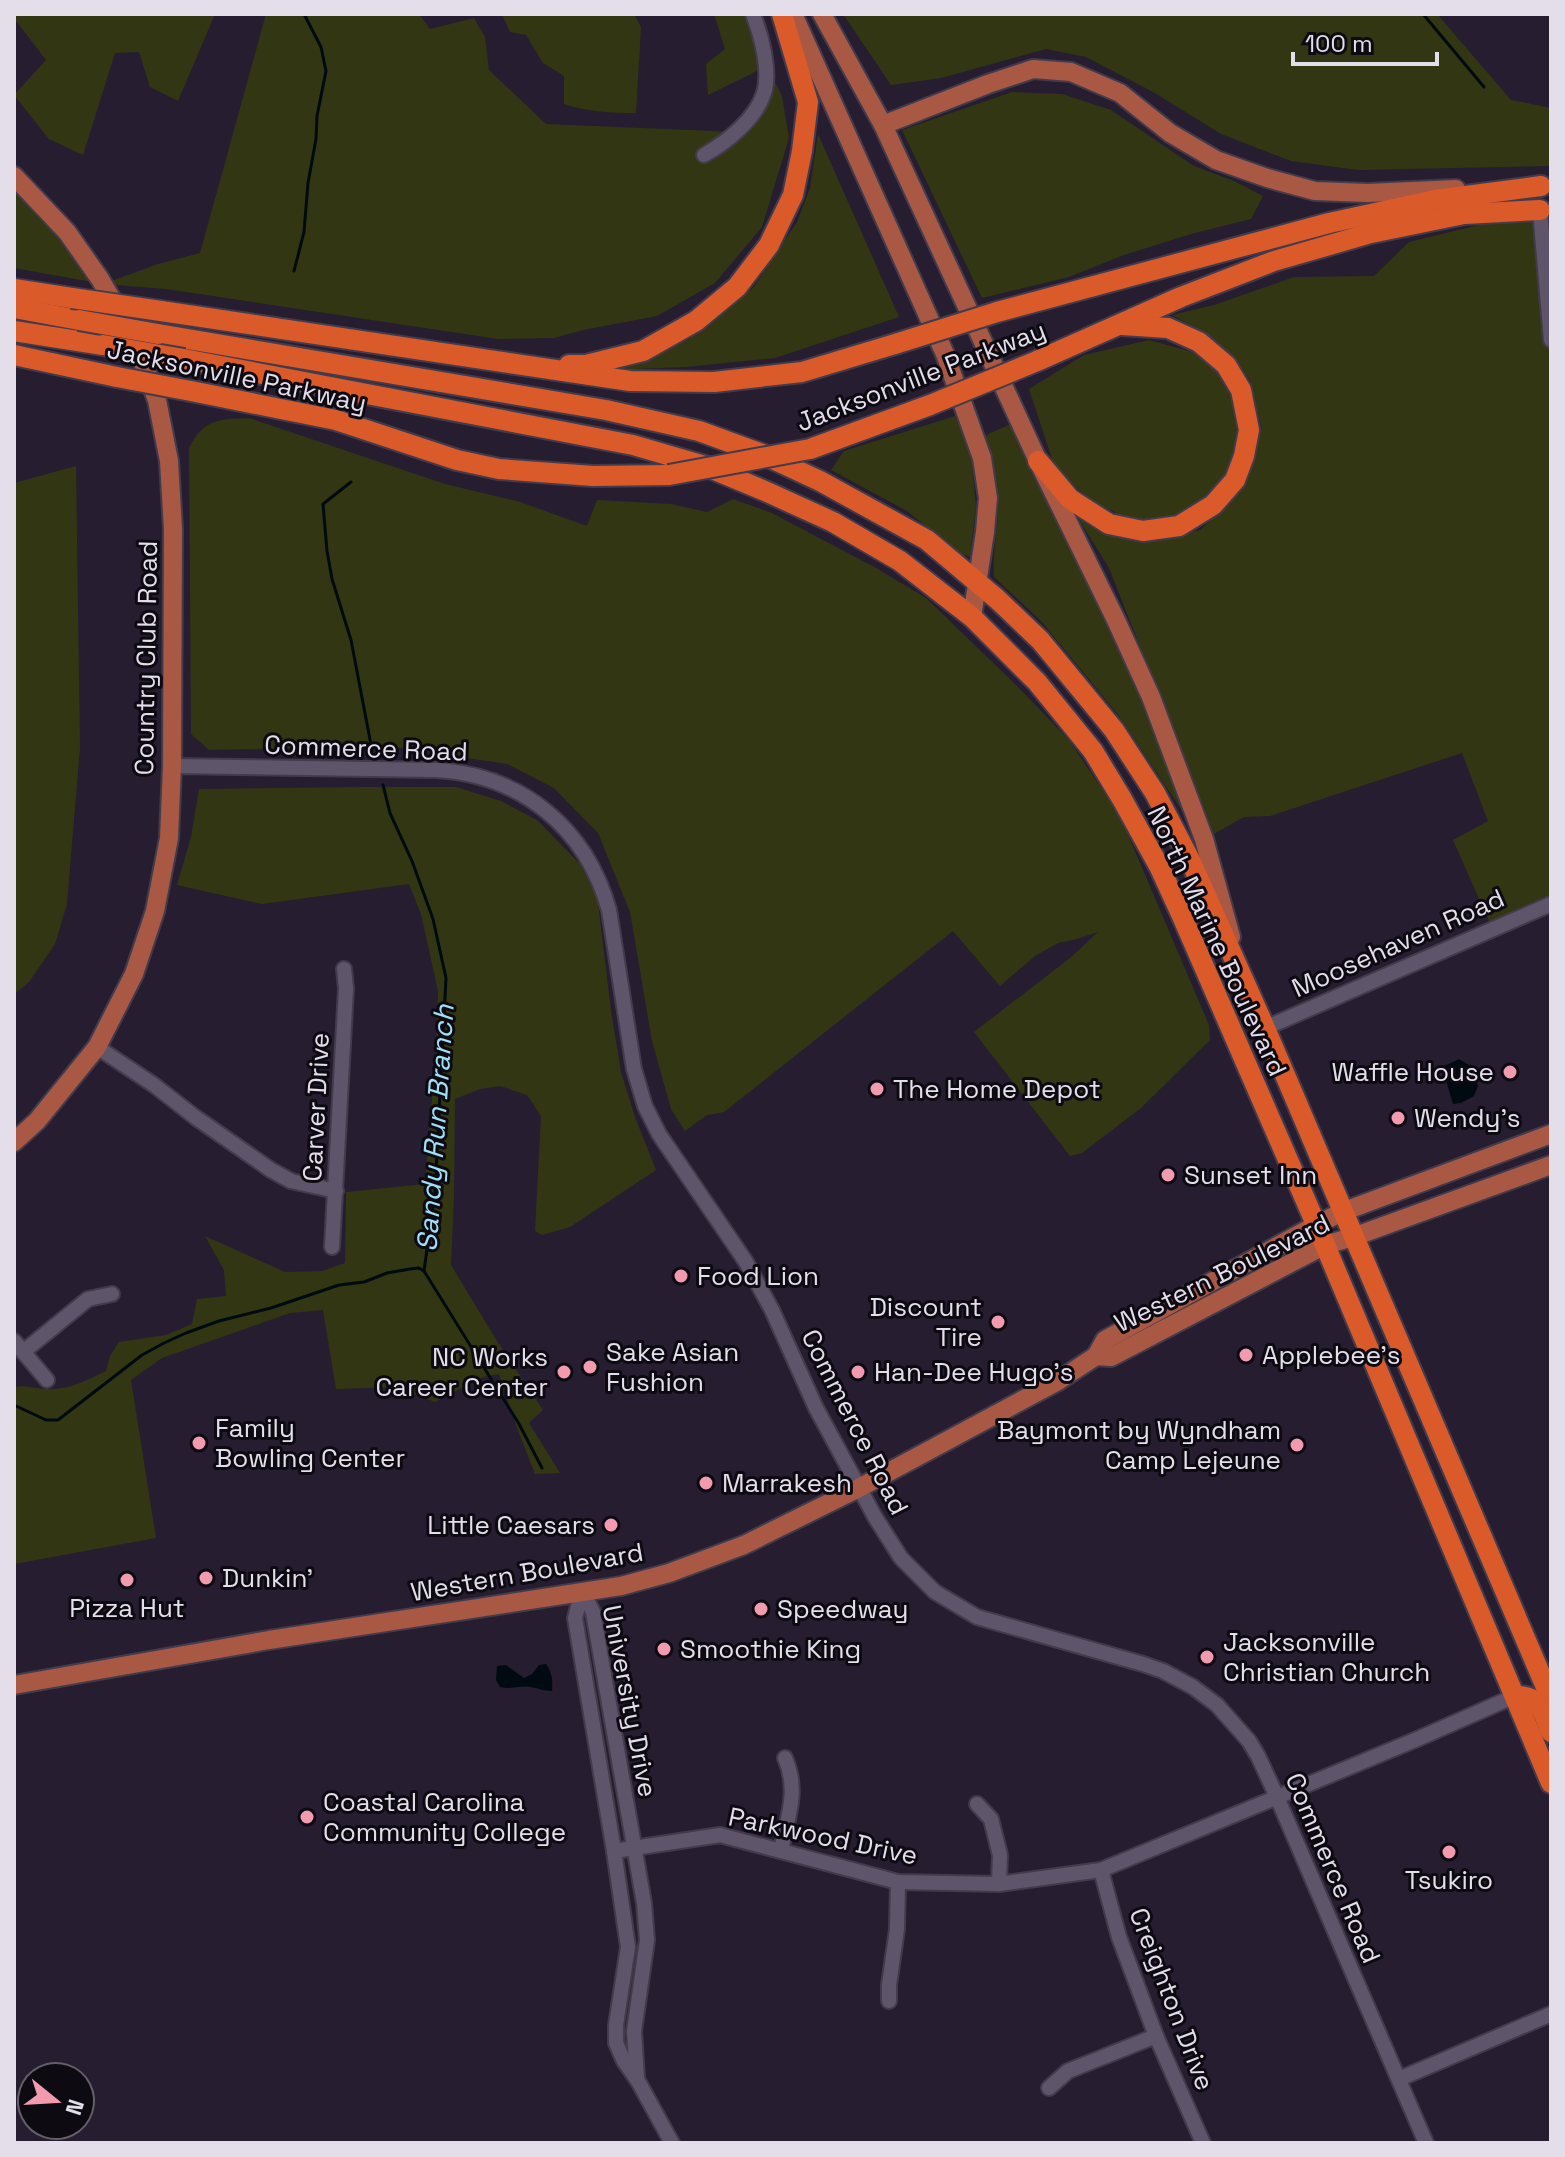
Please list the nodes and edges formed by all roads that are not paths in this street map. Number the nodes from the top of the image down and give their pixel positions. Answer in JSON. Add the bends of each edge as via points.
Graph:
{"nodes":[{"id":1,"x":753,"y":14,"type":"edge"},
{"id":2,"x":782,"y":14,"type":"edge"},
{"id":3,"x":793,"y":14,"type":"edge"},
{"id":4,"x":822,"y":14,"type":"edge"},
{"id":5,"x":883,"y":125,"type":"junction"},
{"id":6,"x":704,"y":155,"type":"dead end"},
{"id":7,"x":14,"y":176,"type":"edge"},
{"id":8,"x":1546,"y":186,"type":"edge"},
{"id":9,"x":1545,"y":209,"type":"edge"},
{"id":10,"x":14,"y":289,"type":"edge"},
{"id":11,"x":14,"y":308,"type":"edge"},
{"id":12,"x":1118,"y":325,"type":"junction"},
{"id":13,"x":14,"y":331,"type":"edge"},
{"id":14,"x":1551,"y":340,"type":"edge"},
{"id":15,"x":14,"y":355,"type":"edge"},
{"id":16,"x":510,"y":365,"type":"junction"},
{"id":17,"x":1038,"y":461,"type":"junction"},
{"id":18,"x":976,"y":583,"type":"junction"},
{"id":19,"x":972,"y":617,"type":"junction"},
{"id":20,"x":172,"y":766,"type":"junction"},
{"id":21,"x":1551,"y":904,"type":"edge"},
{"id":22,"x":344,"y":969,"type":"dead end"},
{"id":23,"x":1244,"y":982,"type":"junction"},
{"id":24,"x":1265,"y":1028,"type":"junction"},
{"id":25,"x":97,"y":1047,"type":"junction"},
{"id":26,"x":1551,"y":1134,"type":"edge"},
{"id":27,"x":14,"y":1142,"type":"edge"},
{"id":28,"x":1551,"y":1165,"type":"edge"},
{"id":29,"x":336,"y":1191,"type":"junction"},
{"id":30,"x":1342,"y":1212,"type":"junction"},
{"id":31,"x":1316,"y":1225,"type":"junction"},
{"id":32,"x":1353,"y":1237,"type":"junction"},
{"id":33,"x":1325,"y":1245,"type":"junction"},
{"id":34,"x":332,"y":1247,"type":"dead end"},
{"id":35,"x":112,"y":1294,"type":"dead end"},
{"id":36,"x":19,"y":1346,"type":"edge"},
{"id":37,"x":1096,"y":1356,"type":"junction"},
{"id":38,"x":47,"y":1380,"type":"dead end"},
{"id":39,"x":859,"y":1488,"type":"junction"},
{"id":40,"x":582,"y":1591,"type":"junction"},
{"id":41,"x":1472,"y":1597,"type":"junction"},
{"id":42,"x":14,"y":1685,"type":"edge"},
{"id":43,"x":1549,"y":1695,"type":"edge"},
{"id":44,"x":1515,"y":1696,"type":"junction"},
{"id":45,"x":1551,"y":1732,"type":"edge"},
{"id":46,"x":785,"y":1758,"type":"dead end"},
{"id":47,"x":1551,"y":1783,"type":"edge"},
{"id":48,"x":1277,"y":1797,"type":"junction"},
{"id":49,"x":977,"y":1804,"type":"dead end"},
{"id":50,"x":633,"y":1848,"type":"junction"},
{"id":51,"x":781,"y":1850,"type":"junction"},
{"id":52,"x":614,"y":1851,"type":"junction"},
{"id":53,"x":1101,"y":1870,"type":"junction"},
{"id":54,"x":898,"y":1882,"type":"junction"},
{"id":55,"x":999,"y":1884,"type":"junction"},
{"id":56,"x":889,"y":2001,"type":"dead end"},
{"id":57,"x":1551,"y":2014,"type":"edge"},
{"id":58,"x":1156,"y":2036,"type":"junction"},
{"id":59,"x":1399,"y":2079,"type":"junction"},
{"id":60,"x":638,"y":2081,"type":"junction"},
{"id":61,"x":1049,"y":2088,"type":"dead end"},
{"id":62,"x":672,"y":2143,"type":"edge"},
{"id":63,"x":1203,"y":2143,"type":"edge"},
{"id":64,"x":1426,"y":2143,"type":"edge"}],
"edges":[{"from":1,"to":6,"type":"street","via":[[766,64],[764,93],[737,132]]},
{"from":2,"to":16,"type":"highway","via":[[808,102],[802,151],[793,195],[769,245],[737,287],[696,321],[643,351],[586,365]]},
{"from":3,"to":18,"type":"main road","via":[[945,354],[982,458],[988,498]]},
{"from":4,"to":5,"type":"main road","name":"North Marine Boulevard"},
{"from":5,"to":8,"type":"main road","via":[[1033,69],[1071,72],[1120,93],[1170,133],[1216,160],[1315,191]]},
{"from":5,"to":17,"type":"main road","name":"North Marine Boulevard"},
{"from":7,"to":20,"type":"main road","name":"Country Club Road","via":[[67,232],[100,279],[132,336],[157,400],[169,461],[173,529]]},
{"from":8,"to":16,"type":"highway","name":"Jacksonville Parkway","bridge":true,"via":[[1435,200],[1329,223],[997,312],[802,372],[714,382],[630,381]]},
{"from":9,"to":12,"type":"highway","name":"Jacksonville Parkway","via":[[1464,214],[1371,233],[1274,261]]},
{"from":9,"to":14,"type":"street"},
{"from":10,"to":16,"type":"highway","name":"Jacksonville Parkway","bridge":true},
{"from":11,"to":18,"type":"highway","bridge":true,"via":[[606,410],[699,431],[762,454],[874,510],[927,540]]},
{"from":12,"to":15,"type":"highway","name":"Jacksonville Parkway","bridge":true,"via":[[810,449],[669,475],[499,469],[336,420]]},
{"from":12,"to":17,"type":"highway","via":[[1168,328],[1199,342],[1226,365],[1241,390],[1249,430],[1235,480],[1213,505],[1179,526],[1143,531],[1109,524],[1070,499]]},
{"from":13,"to":19,"type":"highway","name":"North Marine Boulevard","bridge":true,"via":[[633,445],[705,466],[833,522],[900,561]]},
{"from":17,"to":23,"type":"main road","name":"North Marine Boulevard","via":[[1166,733],[1204,839]]},
{"from":18,"to":19,"type":"main road"},
{"from":18,"to":23,"type":"highway","via":[[1040,640],[1114,730],[1191,862]]},
{"from":19,"to":31,"type":"highway","name":"North Marine Boulevard","via":[[1037,682],[1093,751],[1122,799],[1160,868]]},
{"from":20,"to":25,"type":"main road","name":"Country Club Road","via":[[169,838],[155,911],[134,974]]},
{"from":20,"to":39,"type":"street","name":"Commerce Road","via":[[463,773],[525,796],[570,834],[594,869],[609,910],[634,1069],[645,1106],[746,1262]]},
{"from":21,"to":24,"type":"street","name":"Moosehaven Road"},
{"from":22,"to":29,"type":"street","name":"Carver Drive"},
{"from":23,"to":24,"type":"highway","name":"North Marine Boulevard"},
{"from":24,"to":30,"type":"highway","name":"North Marine Boulevard"},
{"from":25,"to":27,"type":"main road","name":"Country Club Road"},
{"from":25,"to":29,"type":"street","via":[[271,1170],[291,1181]]},
{"from":26,"to":30,"type":"main road","name":"Western Boulevard"},
{"from":28,"to":32,"type":"main road","name":"Western Boulevard"},
{"from":29,"to":34,"type":"street","name":"Carver Drive"},
{"from":30,"to":31,"type":"main road","name":"Western Boulevard"},
{"from":30,"to":32,"type":"highway","name":"North Marine Boulevard"},
{"from":31,"to":33,"type":"highway","name":"North Marine Boulevard"},
{"from":31,"to":37,"type":"main road","name":"Western Boulevard","via":[[1105,1340]]},
{"from":32,"to":33,"type":"main road","name":"Western Boulevard"},
{"from":32,"to":43,"type":"highway","name":"North Marine Boulevard"},
{"from":33,"to":37,"type":"main road","name":"Western Boulevard","via":[[1111,1357]]},
{"from":33,"to":41,"type":"highway","name":"North Marine Boulevard"},
{"from":35,"to":36,"type":"street","via":[[88,1299]]},
{"from":36,"to":38,"type":"street"},
{"from":37,"to":39,"type":"main road","name":"Western Boulevard"},
{"from":39,"to":40,"type":"main road","name":"Western Boulevard","via":[[744,1545],[669,1573]]},
{"from":39,"to":48,"type":"street","name":"Commerce Road","via":[[891,1544],[935,1592],[990,1622],[1143,1664],[1190,1685],[1243,1733]]},
{"from":40,"to":42,"type":"main road","name":"Western Boulevard"},
{"from":40,"to":50,"type":"street","name":"University Drive","via":[[593,1612]]},
{"from":40,"to":52,"type":"street","name":"University Drive","via":[[575,1618]]},
{"from":41,"to":43,"type":"highway","via":[[1512,1666]]},
{"from":41,"to":44,"type":"highway","name":"North Marine Boulevard"},
{"from":44,"to":45,"type":"highway","via":[[1539,1703]]},
{"from":44,"to":47,"type":"highway","name":"North Marine Boulevard"},
{"from":44,"to":48,"type":"street","name":"Parkwood Drive"},
{"from":46,"to":51,"type":"street","via":[[793,1793]]},
{"from":48,"to":53,"type":"street","name":"Parkwood Drive"},
{"from":48,"to":59,"type":"street","name":"Commerce Road"},
{"from":49,"to":55,"type":"street","via":[[991,1819],[1000,1855]]},
{"from":50,"to":51,"type":"street","name":"Parkwood Drive","via":[[720,1835]]},
{"from":50,"to":52,"type":"street","name":"Parkwood Drive"},
{"from":50,"to":60,"type":"street","name":"University Drive","via":[[647,1940],[634,2031]]},
{"from":51,"to":54,"type":"street","name":"Parkwood Drive"},
{"from":52,"to":60,"type":"street","name":"University Drive","via":[[628,1947],[616,2043]]},
{"from":53,"to":55,"type":"street","name":"Parkwood Drive"},
{"from":53,"to":58,"type":"street","name":"Creighton Drive"},
{"from":54,"to":55,"type":"street","name":"Parkwood Drive"},
{"from":54,"to":56,"type":"street"},
{"from":57,"to":59,"type":"street"},
{"from":58,"to":61,"type":"street","via":[[1068,2071]]},
{"from":58,"to":63,"type":"street","name":"Creighton Drive"},
{"from":59,"to":64,"type":"street","name":"Commerce Road"},
{"from":60,"to":62,"type":"street","name":"University Drive"}]}
